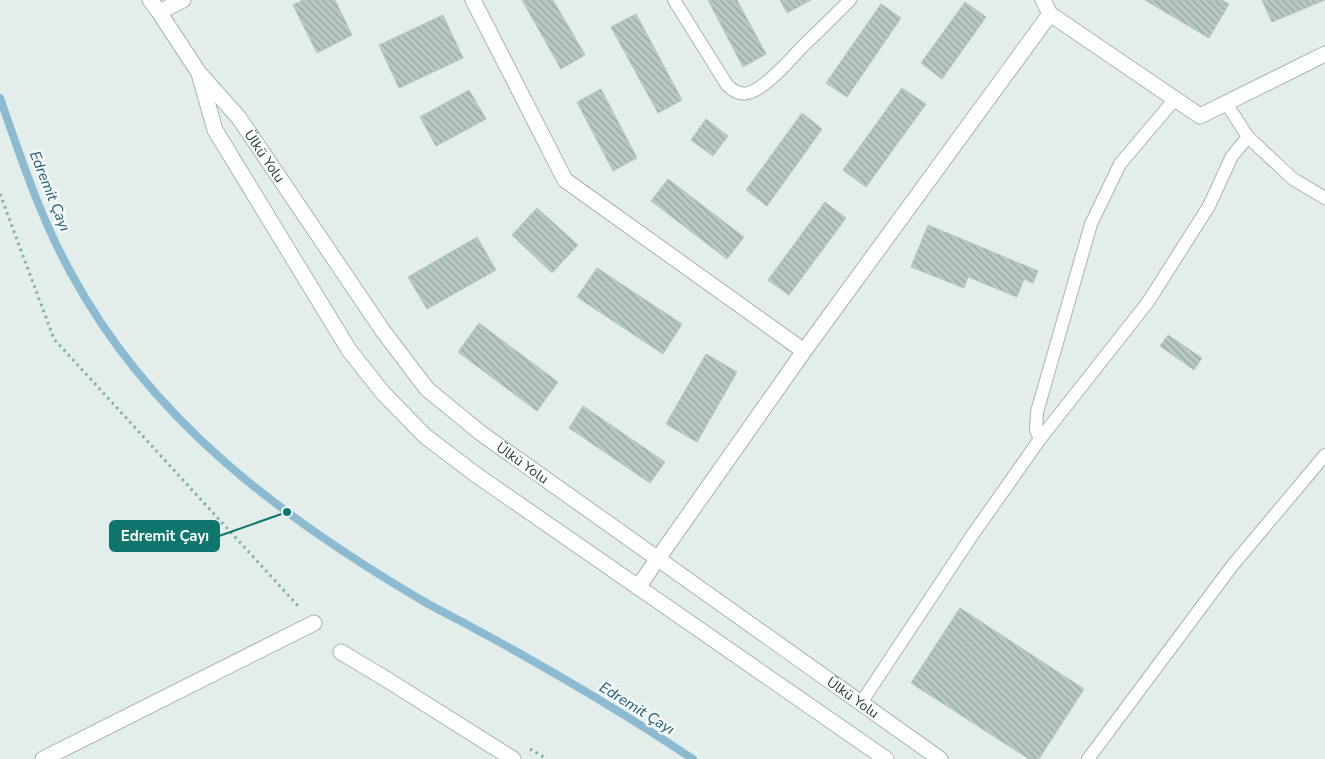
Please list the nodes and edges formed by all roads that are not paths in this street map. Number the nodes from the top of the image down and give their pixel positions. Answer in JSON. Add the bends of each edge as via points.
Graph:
{"nodes":[{"id":1,"x":183,"y":0,"type":"edge"},
{"id":2,"x":473,"y":0,"type":"edge"},
{"id":3,"x":674,"y":0,"type":"edge"},
{"id":4,"x":850,"y":0,"type":"edge"},
{"id":5,"x":1043,"y":0,"type":"edge"},
{"id":6,"x":154,"y":6,"type":"edge"},
{"id":7,"x":1050,"y":14,"type":"junction"},
{"id":8,"x":1325,"y":54,"type":"edge"},
{"id":9,"x":199,"y":73,"type":"junction"},
{"id":10,"x":1175,"y":99,"type":"junction"},
{"id":11,"x":1226,"y":102,"type":"junction"},
{"id":12,"x":1248,"y":137,"type":"junction"},
{"id":13,"x":1325,"y":198,"type":"edge"},
{"id":14,"x":804,"y":351,"type":"junction"},
{"id":15,"x":1040,"y":439,"type":"junction"},
{"id":16,"x":1325,"y":455,"type":"edge"},
{"id":17,"x":658,"y":559,"type":"junction"},
{"id":18,"x":638,"y":587,"type":"junction"},
{"id":19,"x":314,"y":623,"type":"road end"},
{"id":20,"x":341,"y":652,"type":"dead end"},
{"id":21,"x":861,"y":703,"type":"junction"},
{"id":22,"x":43,"y":759,"type":"edge"},
{"id":23,"x":514,"y":759,"type":"edge"},
{"id":24,"x":886,"y":759,"type":"edge"},
{"id":25,"x":940,"y":759,"type":"edge"},
{"id":26,"x":1088,"y":759,"type":"edge"}],
"edges":[{"from":1,"to":6,"type":"main road"},
{"from":2,"to":14,"type":"main road","via":[[565,180]]},
{"from":3,"to":4,"type":"lane","via":[[727,86],[745,94],[768,81]]},
{"from":5,"to":7,"type":"main road"},
{"from":6,"to":9,"type":"main road","name":"Ülkü Yolu"},
{"from":7,"to":10,"type":"main road"},
{"from":7,"to":14,"type":"main road"},
{"from":8,"to":11,"type":"main road"},
{"from":9,"to":17,"type":"main road","name":"Ülkü Yolu","via":[[239,118],[383,331],[427,389],[482,434]]},
{"from":9,"to":18,"type":"main road","name":"Ülkü Yolu","via":[[215,130],[349,350],[383,393],[424,436]]},
{"from":10,"to":11,"type":"main road","via":[[1200,116]]},
{"from":10,"to":15,"type":"lane","via":[[1120,164],[1091,224],[1037,412],[1036,430]]},
{"from":11,"to":12,"type":"lane"},
{"from":12,"to":13,"type":"lane","via":[[1293,178]]},
{"from":12,"to":15,"type":"lane","via":[[1232,156],[1209,206],[1148,302]]},
{"from":14,"to":17,"type":"main road"},
{"from":15,"to":21,"type":"lane"},
{"from":16,"to":26,"type":"lane","via":[[1232,566]]},
{"from":17,"to":18,"type":"main road"},
{"from":17,"to":21,"type":"main road","name":"Ülkü Yolu"},
{"from":18,"to":24,"type":"main road","name":"Ülkü Yolu"},
{"from":19,"to":22,"type":"main road"},
{"from":20,"to":23,"type":"main road"},
{"from":21,"to":25,"type":"main road","name":"Ülkü Yolu"}]}
